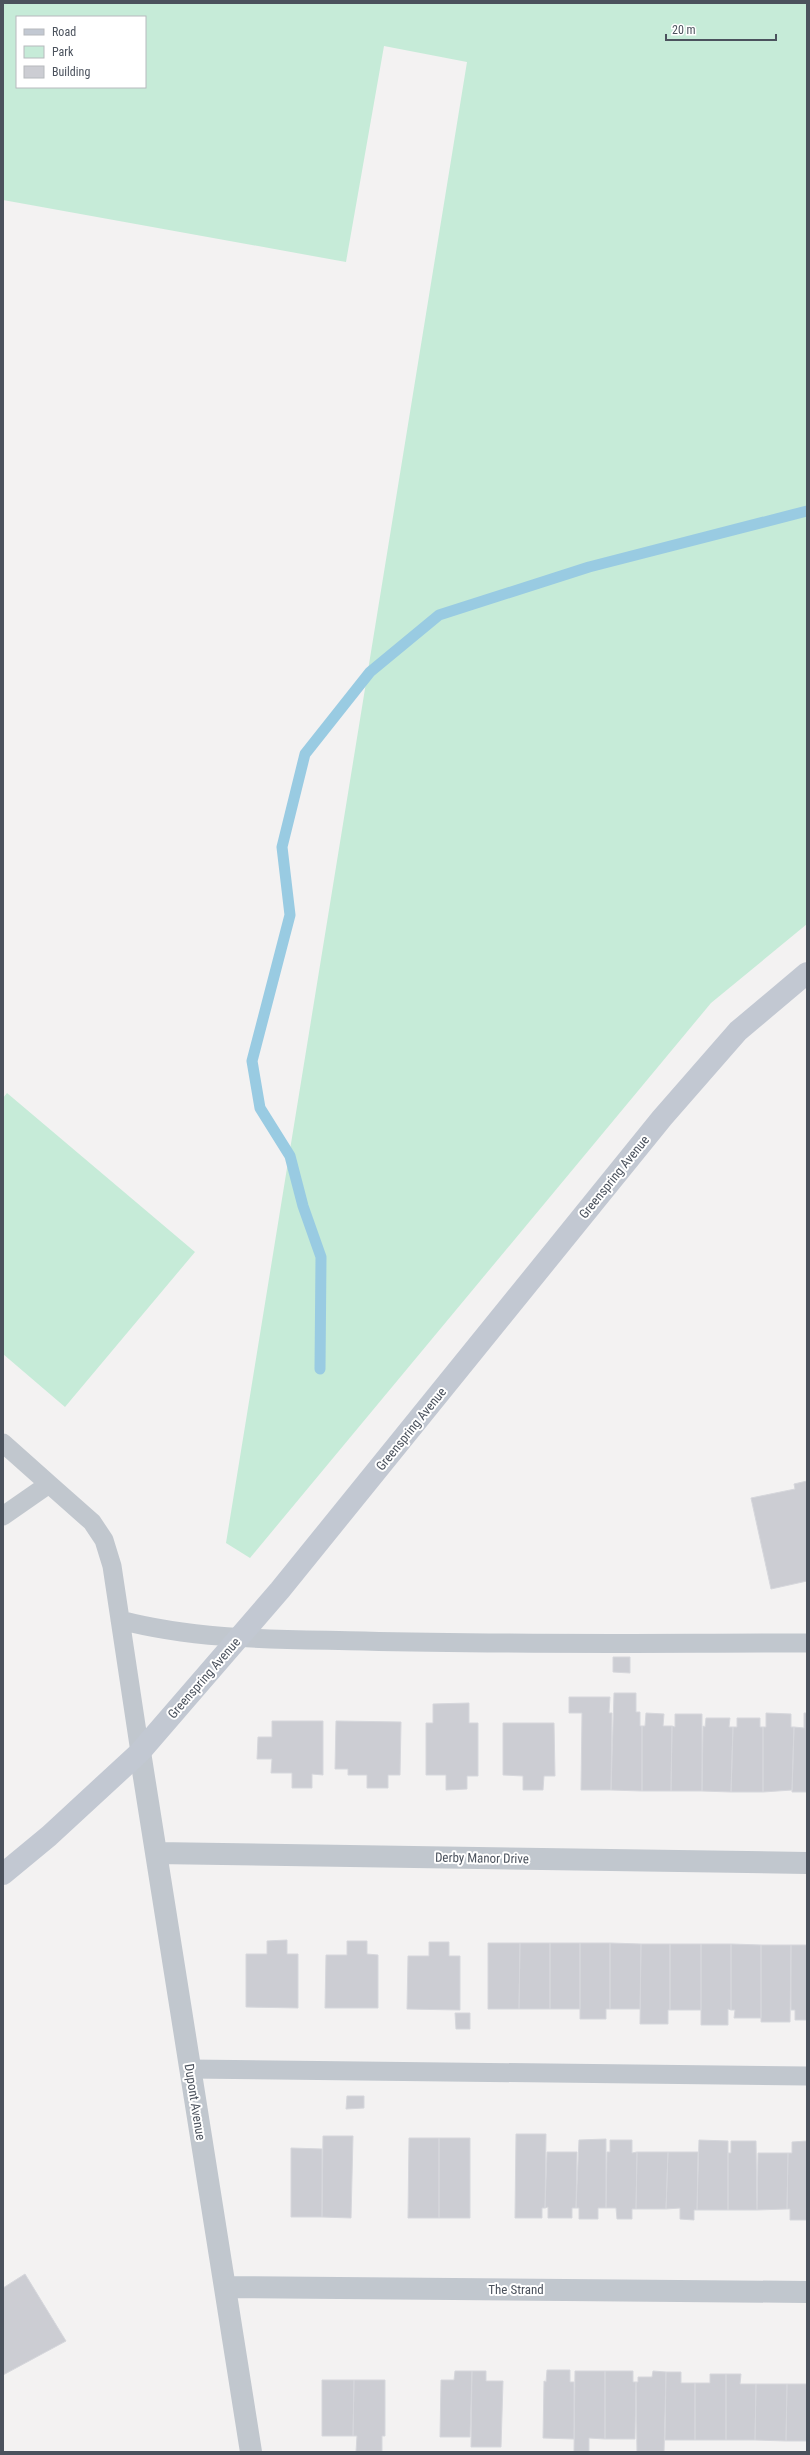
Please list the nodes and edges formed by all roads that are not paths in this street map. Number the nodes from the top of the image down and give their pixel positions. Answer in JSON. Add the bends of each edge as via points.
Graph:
{"nodes":[{"id":1,"x":807,"y":973,"type":"edge"},
{"id":2,"x":3,"y":1443,"type":"edge"},
{"id":3,"x":49,"y":1484,"type":"junction"},
{"id":4,"x":3,"y":1516,"type":"edge"},
{"id":5,"x":120,"y":1620,"type":"junction"},
{"id":6,"x":238,"y":1637,"type":"junction"},
{"id":7,"x":807,"y":1643,"type":"edge"},
{"id":8,"x":140,"y":1752,"type":"junction"},
{"id":9,"x":156,"y":1854,"type":"junction"},
{"id":10,"x":807,"y":1862,"type":"edge"},
{"id":11,"x":3,"y":1874,"type":"edge"},
{"id":12,"x":190,"y":2069,"type":"junction"},
{"id":13,"x":807,"y":2076,"type":"edge"},
{"id":14,"x":225,"y":2287,"type":"junction"},
{"id":15,"x":807,"y":2292,"type":"edge"},
{"id":16,"x":251,"y":2452,"type":"edge"}],
"edges":[{"from":1,"to":6,"type":"main road","name":"Greenspring Avenue","via":[[738,1031],[662,1118],[336,1522]]},
{"from":2,"to":3,"type":"lane"},
{"from":3,"to":4,"type":"lane"},
{"from":3,"to":5,"type":"lane","via":[[92,1522],[104,1540],[112,1566]]},
{"from":5,"to":6,"type":"lane","via":[[153,1629]]},
{"from":5,"to":8,"type":"lane"},
{"from":6,"to":7,"type":"lane","via":[[470,1644]]},
{"from":6,"to":8,"type":"main road","name":"Greenspring Avenue"},
{"from":8,"to":9,"type":"street","name":"Dupont Avenue"},
{"from":8,"to":11,"type":"main road","name":"Greenspring Avenue","via":[[49,1836]]},
{"from":9,"to":10,"type":"street","name":"Derby Manor Drive"},
{"from":9,"to":12,"type":"street","name":"Dupont Avenue"},
{"from":12,"to":13,"type":"lane"},
{"from":12,"to":14,"type":"street","name":"Dupont Avenue"},
{"from":14,"to":15,"type":"street","name":"The Strand"},
{"from":14,"to":16,"type":"street","name":"Dupont Avenue"}]}
